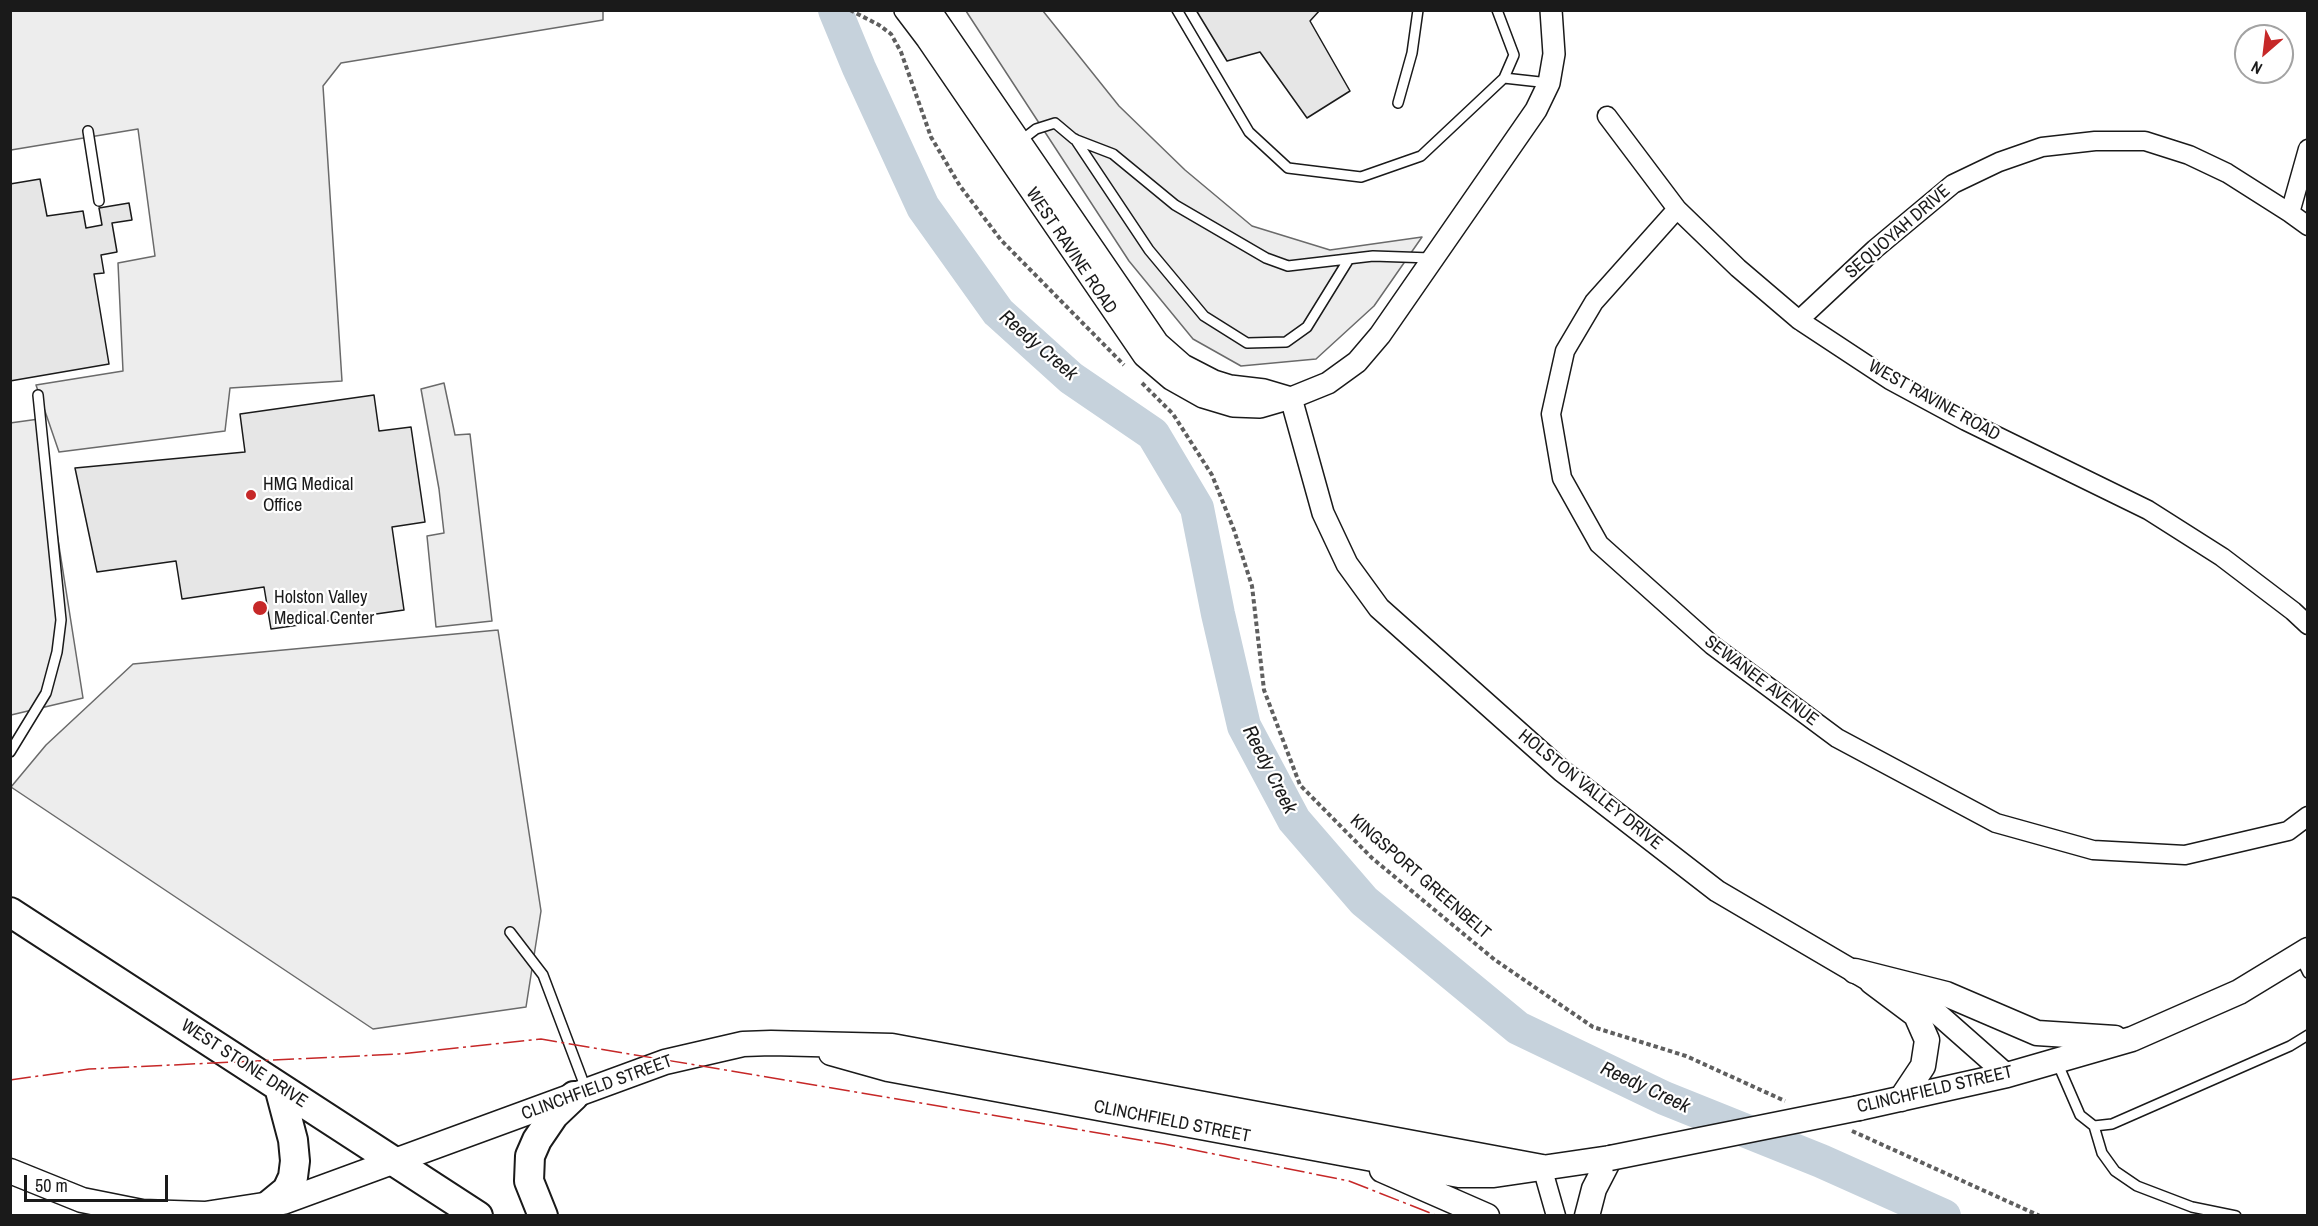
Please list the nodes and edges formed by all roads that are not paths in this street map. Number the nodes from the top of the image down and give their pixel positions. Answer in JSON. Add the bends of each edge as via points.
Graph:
{"nodes":[{"id":1,"x":905,"y":10,"type":"edge"},
{"id":2,"x":930,"y":10,"type":"edge"},
{"id":3,"x":1177,"y":10,"type":"edge"},
{"id":4,"x":1418,"y":10,"type":"edge"},
{"id":5,"x":1497,"y":10,"type":"edge"},
{"id":6,"x":1551,"y":10,"type":"edge"},
{"id":7,"x":1504,"y":78,"type":"junction"},
{"id":8,"x":1549,"y":83,"type":"junction"},
{"id":9,"x":1398,"y":103,"type":"dead end"},
{"id":10,"x":1607,"y":116,"type":"dead end"},
{"id":11,"x":88,"y":131,"type":"dead end"},
{"id":12,"x":1074,"y":139,"type":"junction"},
{"id":13,"x":1012,"y":148,"type":"junction"},
{"id":14,"x":2307,"y":149,"type":"edge"},
{"id":15,"x":99,"y":201,"type":"dead end"},
{"id":16,"x":1677,"y":209,"type":"junction"},
{"id":17,"x":2290,"y":213,"type":"junction"},
{"id":18,"x":2307,"y":226,"type":"edge"},
{"id":19,"x":1433,"y":258,"type":"junction"},
{"id":20,"x":1349,"y":259,"type":"junction"},
{"id":21,"x":1799,"y":320,"type":"junction"},
{"id":22,"x":38,"y":395,"type":"dead end"},
{"id":23,"x":1291,"y":398,"type":"junction"},
{"id":24,"x":2307,"y":626,"type":"edge"},
{"id":25,"x":10,"y":752,"type":"edge"},
{"id":26,"x":2307,"y":816,"type":"edge"},
{"id":27,"x":10,"y":912,"type":"edge"},
{"id":28,"x":510,"y":932,"type":"dead end"},
{"id":29,"x":2305,"y":959,"type":"edge"},
{"id":30,"x":1863,"y":976,"type":"junction"},
{"id":31,"x":2307,"y":1035,"type":"edge"},
{"id":32,"x":2132,"y":1039,"type":"junction"},
{"id":33,"x":805,"y":1045,"type":"junction"},
{"id":34,"x":2056,"y":1061,"type":"junction"},
{"id":35,"x":2007,"y":1075,"type":"junction"},
{"id":36,"x":279,"y":1087,"type":"junction"},
{"id":37,"x":580,"y":1093,"type":"junction"},
{"id":38,"x":1901,"y":1099,"type":"junction"},
{"id":39,"x":2094,"y":1126,"type":"junction"},
{"id":40,"x":1344,"y":1154,"type":"junction"},
{"id":41,"x":1610,"y":1158,"type":"junction"},
{"id":42,"x":395,"y":1162,"type":"junction"},
{"id":43,"x":1542,"y":1167,"type":"junction"},
{"id":44,"x":10,"y":1171,"type":"edge"},
{"id":45,"x":270,"y":1204,"type":"junction"},
{"id":46,"x":98,"y":1209,"type":"edge"},
{"id":47,"x":478,"y":1215,"type":"edge"},
{"id":48,"x":543,"y":1215,"type":"edge"},
{"id":49,"x":1487,"y":1215,"type":"edge"},
{"id":50,"x":1556,"y":1215,"type":"edge"},
{"id":51,"x":1587,"y":1215,"type":"edge"},
{"id":52,"x":2236,"y":1215,"type":"edge"}],
"edges":[{"from":1,"to":13,"type":"street","name":"WEST RAVINE ROAD"},
{"from":2,"to":13,"type":"street","name":"WEST RAVINE ROAD"},
{"from":3,"to":7,"type":"lane","via":[[1249,132],[1288,168],[1361,177],[1421,156]]},
{"from":4,"to":9,"type":"lane","via":[[1412,53]]},
{"from":5,"to":7,"type":"lane","via":[[1514,55]]},
{"from":6,"to":8,"type":"street","name":"WEST RAVINE ROAD","via":[[1554,54]]},
{"from":7,"to":8,"type":"lane"},
{"from":8,"to":19,"type":"street","name":"WEST RAVINE ROAD","via":[[1519,138]]},
{"from":10,"to":16,"type":"street","name":"WEST RAVINE ROAD"},
{"from":11,"to":15,"type":"lane"},
{"from":12,"to":13,"type":"lane","via":[[1055,123],[1036,129]]},
{"from":12,"to":20,"type":"lane","via":[[1113,154],[1175,205],[1266,258],[1288,266]]},
{"from":12,"to":20,"type":"lane","via":[[1149,250],[1204,316],[1247,343],[1286,342],[1307,327]]},
{"from":13,"to":23,"type":"street","name":"WEST RAVINE ROAD","via":[[1132,340],[1159,370],[1184,388],[1233,406],[1260,407]]},
{"from":14,"to":17,"type":"street"},
{"from":16,"to":21,"type":"street","name":"WEST RAVINE ROAD"},
{"from":16,"to":26,"type":"street","name":"SEWANEE AVENUE","via":[[1594,302],[1565,351],[1552,425],[1562,478],[1599,544],[1712,645],[1837,738],[1996,823],[2093,850],[2185,855],[2288,831]]},
{"from":17,"to":18,"type":"street","name":"SEQUOYAH DRIVE"},
{"from":17,"to":21,"type":"street","name":"SEQUOYAH DRIVE","via":[[2227,173],[2145,141],[2042,147],[1953,184]]},
{"from":19,"to":20,"type":"lane"},
{"from":19,"to":23,"type":"street","name":"WEST RAVINE ROAD","via":[[1358,362],[1328,383]]},
{"from":21,"to":24,"type":"street","name":"WEST RAVINE ROAD","via":[[1890,380],[2148,510],[2222,557],[2294,611]]},
{"from":22,"to":25,"type":"lane","via":[[62,620],[46,693]]},
{"from":23,"to":30,"type":"street","name":"HOLSTON VALLEY DRIVE","via":[[1323,513],[1347,564],[1379,608],[1562,771],[1717,891]]},
{"from":27,"to":36,"type":"highway","name":"WEST STONE DRIVE"},
{"from":28,"to":37,"type":"lane","via":[[543,975]]},
{"from":29,"to":32,"type":"main road","name":"CLINCHFIELD STREET"},
{"from":30,"to":32,"type":"main road","via":[[1946,994],[2037,1033]]},
{"from":30,"to":35,"type":"street","name":"HOLSTON VALLEY DRIVE","via":[[1930,1006]]},
{"from":30,"to":38,"type":"main road","via":[[1916,1015],[1927,1040],[1923,1066]]},
{"from":31,"to":39,"type":"lane","via":[[2112,1124]]},
{"from":32,"to":34,"type":"main road","name":"CLINCHFIELD STREET"},
{"from":33,"to":37,"type":"main road","name":"CLINCHFIELD STREET","via":[[744,1044],[665,1062]]},
{"from":33,"to":40,"type":"main road","name":"CLINCHFIELD STREET","via":[[888,1069]]},
{"from":33,"to":43,"type":"main road","name":"CLINCHFIELD STREET","via":[[892,1046]]},
{"from":34,"to":35,"type":"main road","name":"CLINCHFIELD STREET"},
{"from":34,"to":39,"type":"lane","via":[[2080,1115]]},
{"from":35,"to":38,"type":"main road","name":"CLINCHFIELD STREET"},
{"from":36,"to":42,"type":"highway","name":"WEST STONE DRIVE"},
{"from":36,"to":45,"type":"highway","via":[[295,1161],[287,1190]]},
{"from":37,"to":42,"type":"main road","name":"CLINCHFIELD STREET"},
{"from":37,"to":48,"type":"highway","via":[[554,1115],[530,1156],[530,1181]]},
{"from":38,"to":41,"type":"main road","name":"CLINCHFIELD STREET","bridge":true,"via":[[1853,1118]]},
{"from":39,"to":52,"type":"lane","via":[[2102,1153],[2115,1171],[2137,1186],[2192,1207]]},
{"from":40,"to":43,"type":"main road","name":"CLINCHFIELD STREET","via":[[1459,1175],[1494,1175]]},
{"from":40,"to":49,"type":"main road"},
{"from":41,"to":43,"type":"main road","name":"CLINCHFIELD STREET"},
{"from":41,"to":51,"type":"main road","via":[[1594,1189]]},
{"from":42,"to":45,"type":"main road","name":"CLINCHFIELD STREET"},
{"from":42,"to":47,"type":"highway","name":"WEST STONE DRIVE"},
{"from":43,"to":50,"type":"street"},
{"from":44,"to":46,"type":"main road","name":"CLINCHFIELD STREET"},
{"from":45,"to":46,"type":"main road","name":"CLINCHFIELD STREET","via":[[205,1214]]}]}
